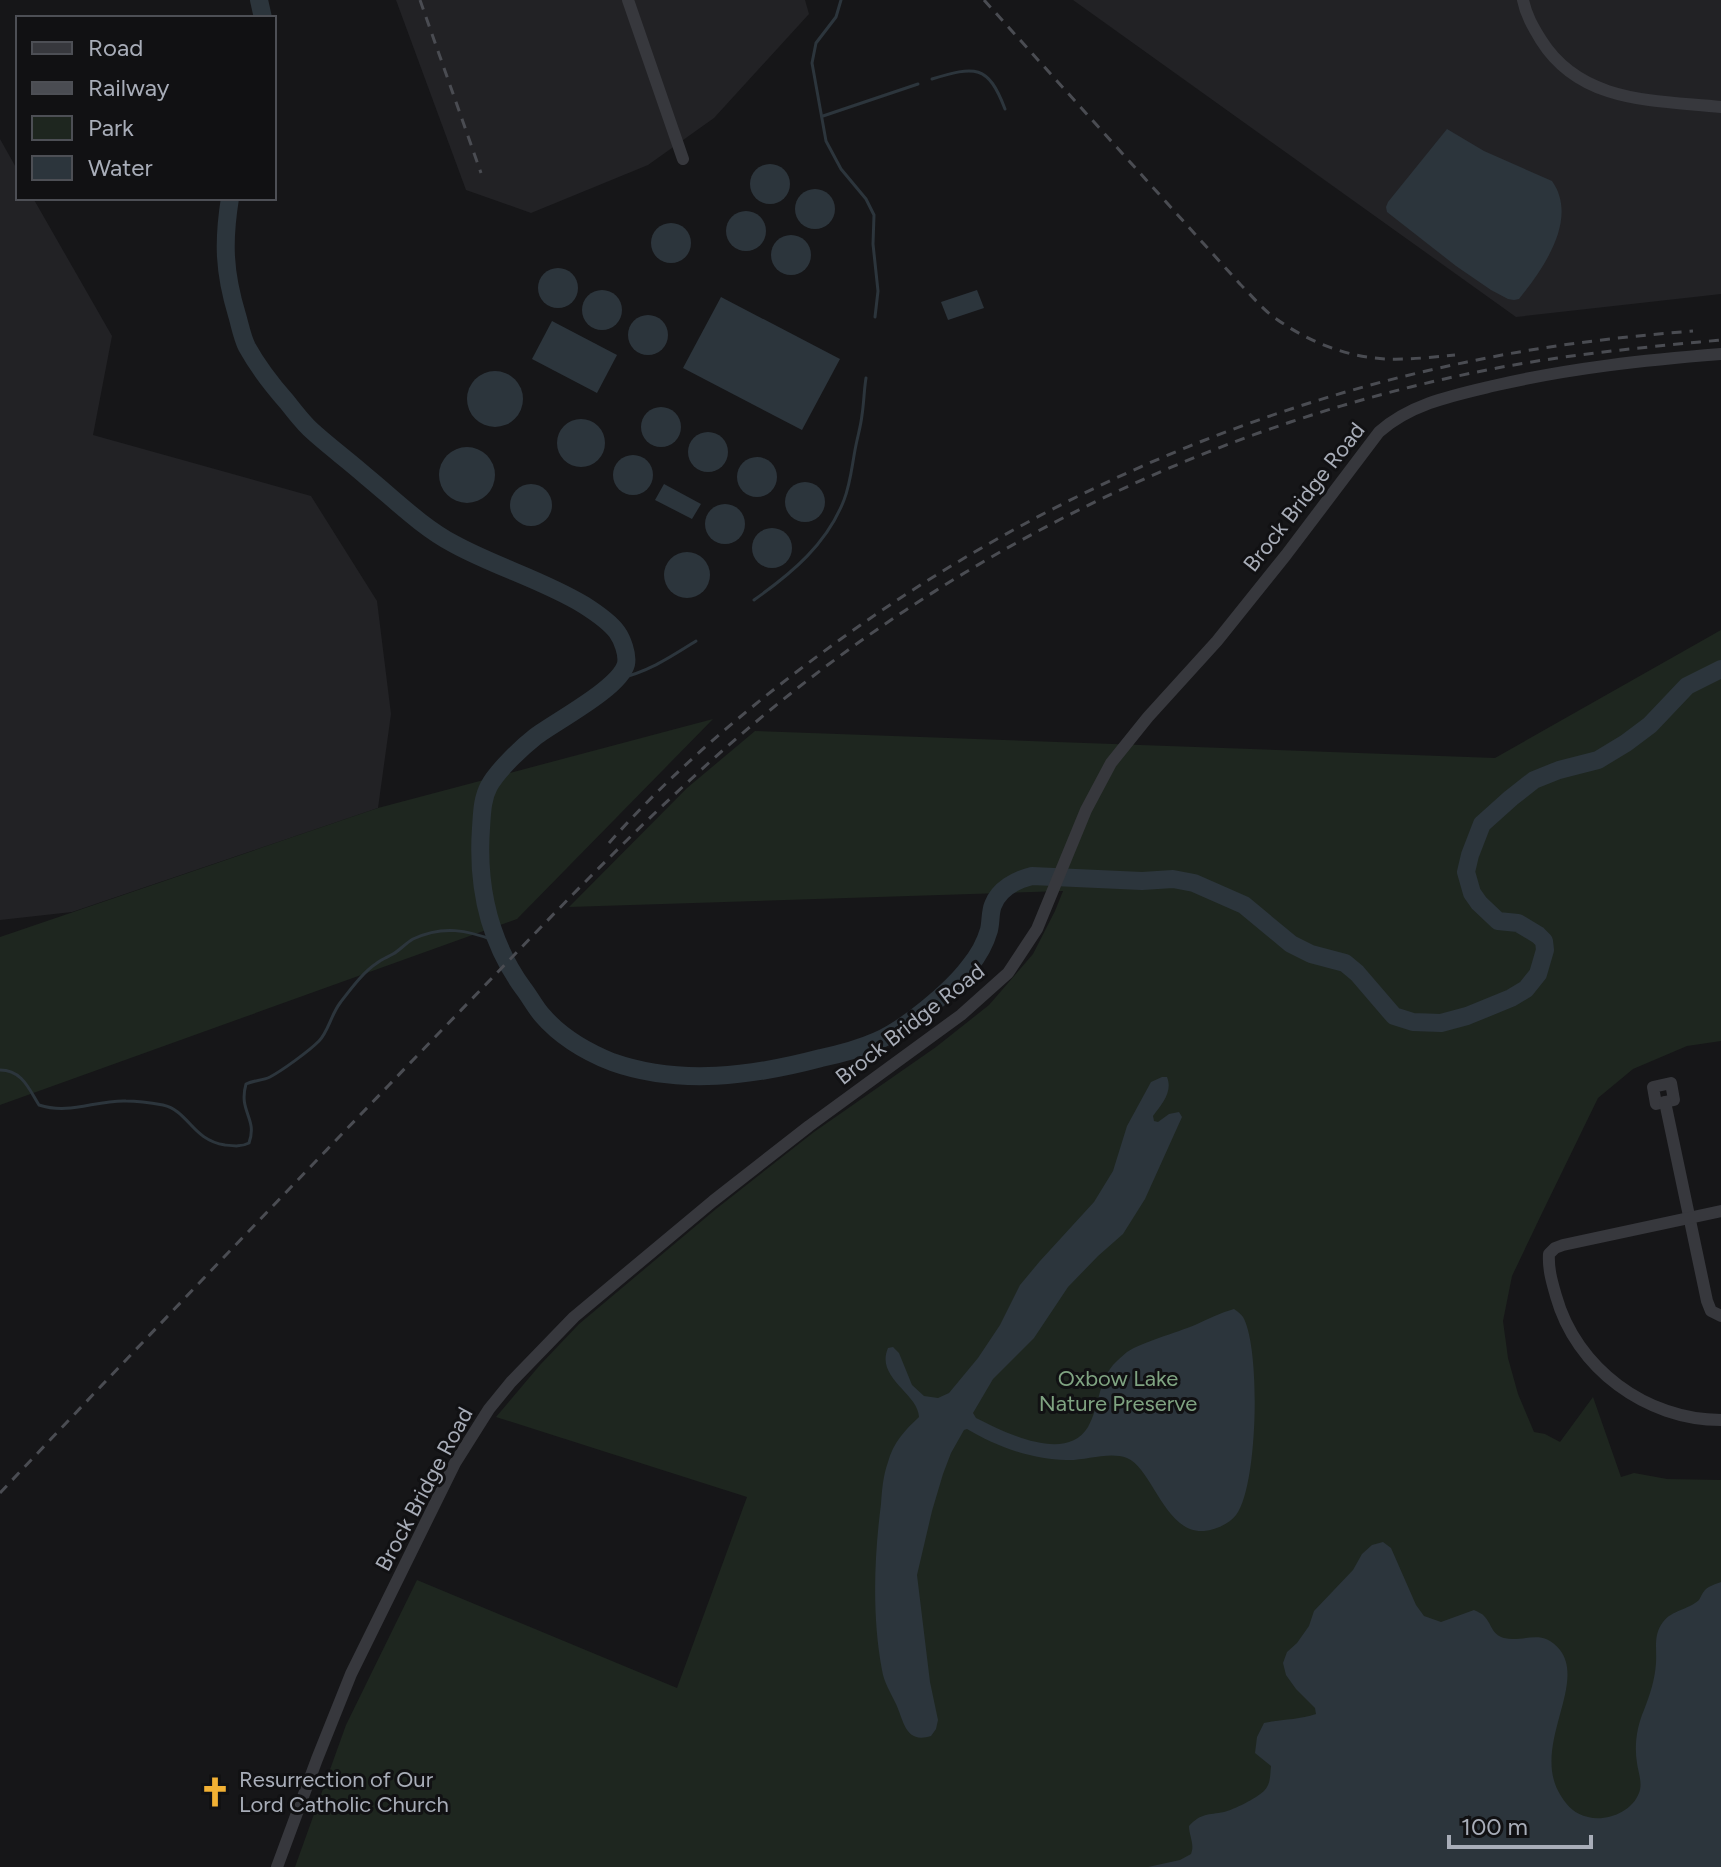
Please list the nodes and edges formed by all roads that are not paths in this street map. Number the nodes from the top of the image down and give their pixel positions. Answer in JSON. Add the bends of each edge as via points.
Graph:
{"nodes":[{"id":1,"x":628,"y":0,"type":"edge"},
{"id":2,"x":1523,"y":0,"type":"edge"},
{"id":3,"x":1721,"y":107,"type":"edge"},
{"id":4,"x":683,"y":159,"type":"dead end"},
{"id":5,"x":1721,"y":354,"type":"edge"},
{"id":6,"x":1665,"y":1102,"type":"dead end"},
{"id":7,"x":1721,"y":1211,"type":"edge"},
{"id":8,"x":1689,"y":1218,"type":"junction"},
{"id":9,"x":1721,"y":1316,"type":"edge"},
{"id":10,"x":1721,"y":1420,"type":"edge"},
{"id":11,"x":277,"y":1867,"type":"edge"}],
"edges":[{"from":1,"to":4,"type":"street"},
{"from":2,"to":3,"type":"street","via":[[1545,47],[1584,81],[1623,96]]},
{"from":5,"to":11,"type":"street","name":"Brock Bridge Road","via":[[1552,373],[1427,404],[1393,419],[1379,432],[1217,641],[1120,749],[1098,784],[1037,929],[1008,973],[961,1015],[759,1164],[574,1317],[489,1409],[455,1463],[351,1674]]},
{"from":6,"to":8,"type":"street"},
{"from":7,"to":8,"type":"street"},
{"from":8,"to":9,"type":"street","via":[[1707,1301]]},
{"from":8,"to":10,"type":"street","via":[[1555,1248],[1549,1254],[1550,1272],[1563,1315],[1585,1354],[1617,1386],[1659,1409]]}]}
